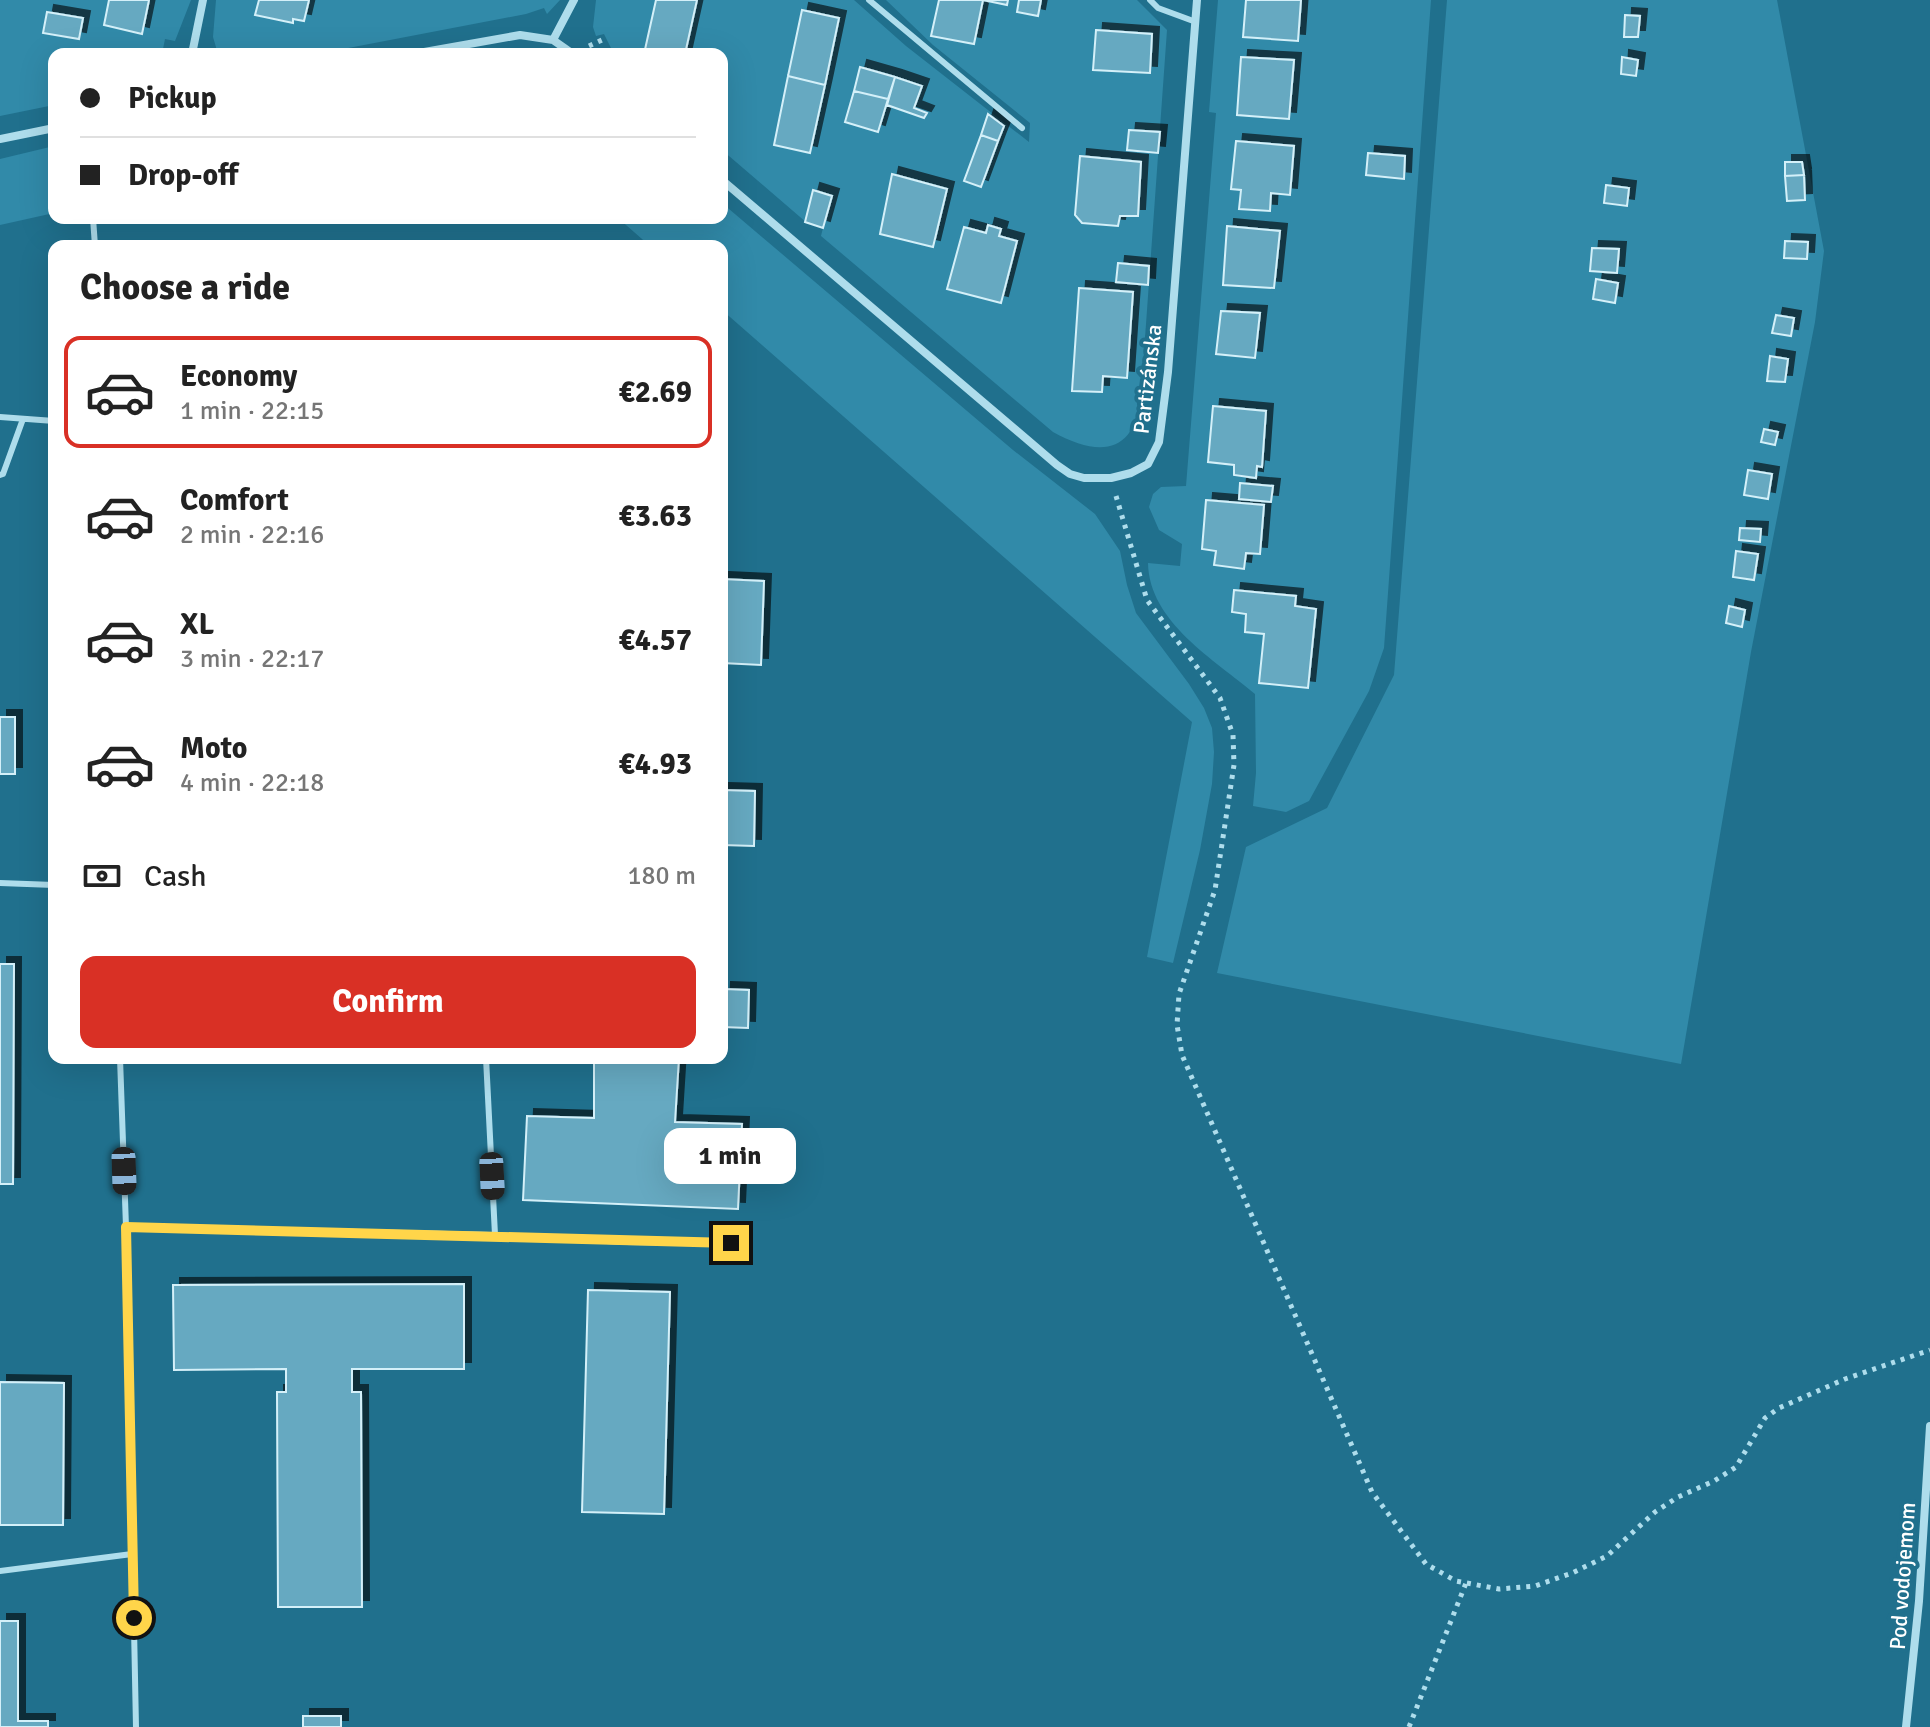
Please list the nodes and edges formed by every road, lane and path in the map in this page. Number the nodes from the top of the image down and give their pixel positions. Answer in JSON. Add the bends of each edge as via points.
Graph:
{"nodes":[{"id":1,"x":203,"y":0,"type":"edge"},
{"id":2,"x":574,"y":0,"type":"edge"},
{"id":3,"x":869,"y":0,"type":"edge"},
{"id":4,"x":1150,"y":0,"type":"edge"},
{"id":5,"x":1197,"y":0,"type":"edge"},
{"id":6,"x":1196,"y":22,"type":"junction"},
{"id":7,"x":553,"y":40,"type":"junction"},
{"id":8,"x":193,"y":48,"type":"edge"},
{"id":9,"x":447,"y":48,"type":"edge"},
{"id":10,"x":564,"y":48,"type":"edge"},
{"id":11,"x":1022,"y":128,"type":"dead end"},
{"id":12,"x":48,"y":129,"type":"edge"},
{"id":13,"x":0,"y":139,"type":"edge"},
{"id":14,"x":728,"y":185,"type":"edge"},
{"id":15,"x":0,"y":417,"type":"edge"},
{"id":16,"x":23,"y":419,"type":"junction"},
{"id":17,"x":48,"y":421,"type":"edge"},
{"id":18,"x":0,"y":475,"type":"edge"},
{"id":19,"x":1111,"y":478,"type":"junction"},
{"id":20,"x":0,"y":883,"type":"edge"},
{"id":21,"x":48,"y":885,"type":"edge"},
{"id":22,"x":120,"y":1064,"type":"edge"},
{"id":23,"x":486,"y":1064,"type":"edge"},
{"id":24,"x":126,"y":1227,"type":"junction"},
{"id":25,"x":495,"y":1235,"type":"junction"},
{"id":26,"x":731,"y":1243,"type":"dead end"},
{"id":27,"x":1930,"y":1350,"type":"edge"},
{"id":28,"x":1929,"y":1426,"type":"edge"},
{"id":29,"x":132,"y":1554,"type":"junction"},
{"id":30,"x":0,"y":1571,"type":"edge"},
{"id":31,"x":1466,"y":1583,"type":"junction"},
{"id":32,"x":136,"y":1727,"type":"edge"},
{"id":33,"x":1409,"y":1727,"type":"edge"},
{"id":34,"x":1906,"y":1727,"type":"edge"}],
"edges":[{"from":1,"to":8,"type":"street"},
{"from":2,"to":7,"type":"street"},
{"from":3,"to":11,"type":"lane"},
{"from":4,"to":6,"type":"lane"},
{"from":5,"to":6,"type":"street","name":"Partizánska"},
{"from":6,"to":19,"type":"street","name":"Partizánska","via":[[1159,442],[1148,464]]},
{"from":7,"to":9,"type":"street","via":[[520,35]]},
{"from":7,"to":10,"type":"street"},
{"from":12,"to":13,"type":"street"},
{"from":14,"to":19,"type":"street","name":"Partizánska","via":[[1057,465],[1084,478]]},
{"from":15,"to":16,"type":"lane"},
{"from":16,"to":17,"type":"lane"},
{"from":16,"to":18,"type":"lane"},
{"from":19,"to":31,"type":"path","via":[[1147,600],[1220,698],[1233,735],[1234,765],[1215,890],[1179,994],[1182,1055],[1372,1492],[1426,1564]]},
{"from":20,"to":21,"type":"lane"},
{"from":22,"to":24,"type":"lane"},
{"from":23,"to":25,"type":"lane"},
{"from":24,"to":25,"type":"lane"},
{"from":24,"to":29,"type":"lane"},
{"from":25,"to":26,"type":"lane"},
{"from":27,"to":31,"type":"path","via":[[1779,1408],[1765,1418],[1736,1467],[1655,1512],[1607,1556],[1535,1586],[1499,1589]]},
{"from":28,"to":34,"type":"street","name":"Pod vodojemom"},
{"from":29,"to":30,"type":"lane"},
{"from":29,"to":32,"type":"lane"},
{"from":31,"to":33,"type":"path"}]}
